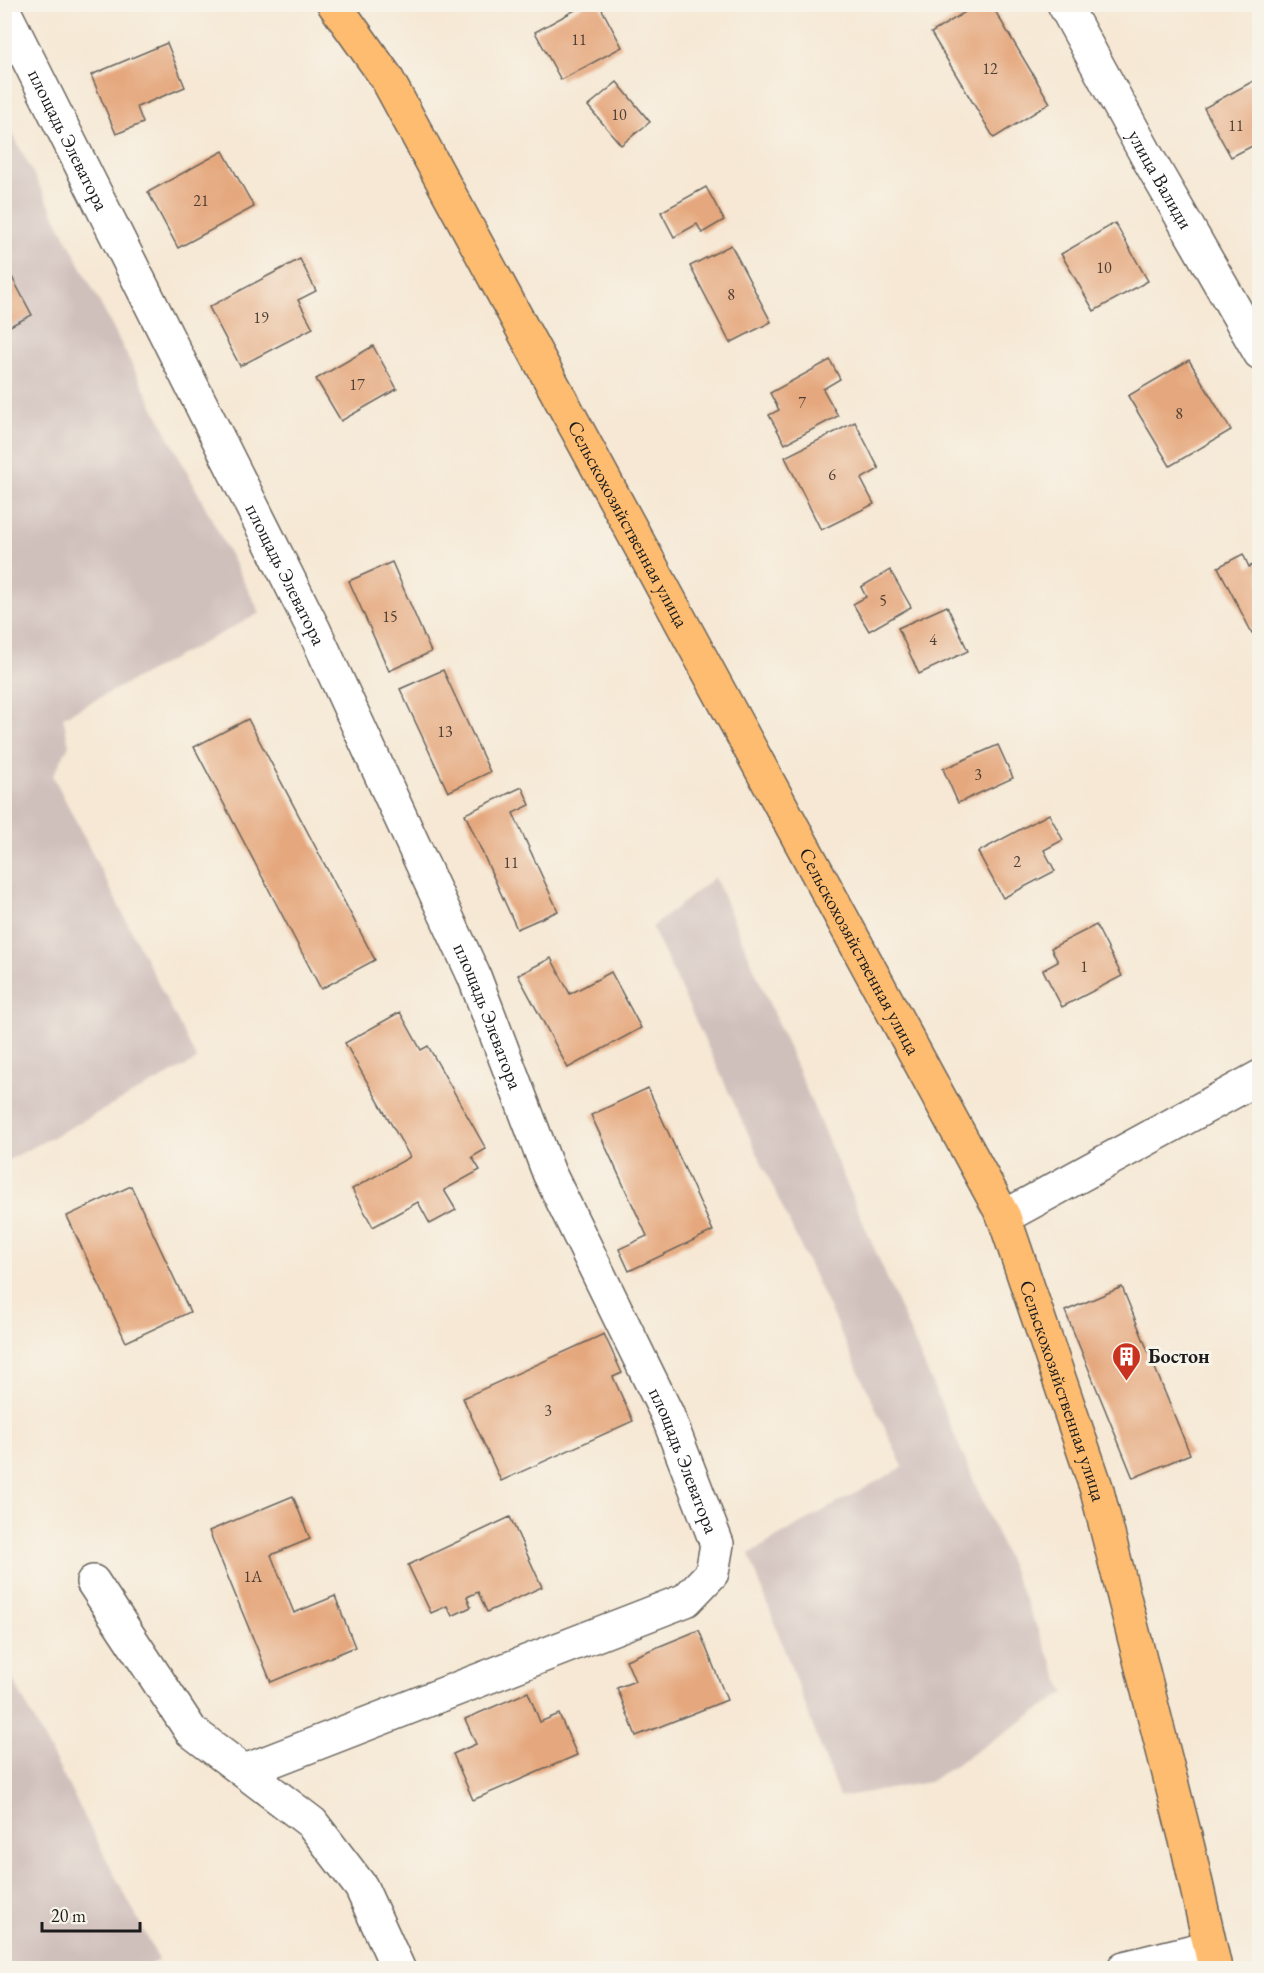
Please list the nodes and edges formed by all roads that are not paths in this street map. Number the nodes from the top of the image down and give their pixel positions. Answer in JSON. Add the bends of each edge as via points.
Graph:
{"nodes":[{"id":1,"x":334,"y":4,"type":"edge"},
{"id":2,"x":1064,"y":4,"type":"edge"},
{"id":3,"x":4,"y":11,"type":"edge"},
{"id":4,"x":1260,"y":353,"type":"edge"},
{"id":5,"x":1260,"y":1077,"type":"edge"},
{"id":6,"x":1004,"y":1217,"type":"junction"},
{"id":7,"x":93,"y":1582,"type":"dead end"},
{"id":8,"x":245,"y":1772,"type":"junction"},
{"id":9,"x":1212,"y":1958,"type":"edge"},
{"id":10,"x":398,"y":1968,"type":"edge"},
{"id":11,"x":1124,"y":1968,"type":"edge"}],
"edges":[{"from":1,"to":6,"type":"main road","name":"Сельскохозяйственная улица","via":[[386,77]]},
{"from":2,"to":4,"type":"street","name":"улица Валиди"},
{"from":3,"to":8,"type":"street","name":"площадь Элеватора","via":[[319,641],[474,975],[549,1173],[667,1414],[717,1544],[712,1573],[686,1600]]},
{"from":5,"to":6,"type":"street"},
{"from":6,"to":9,"type":"main road","name":"Сельскохозяйственная улица","via":[[1096,1487],[1188,1848]]},
{"from":7,"to":8,"type":"street","via":[[191,1731]]},
{"from":8,"to":10,"type":"street","via":[[312,1823],[361,1887]]},
{"from":9,"to":11,"type":"street"}]}
